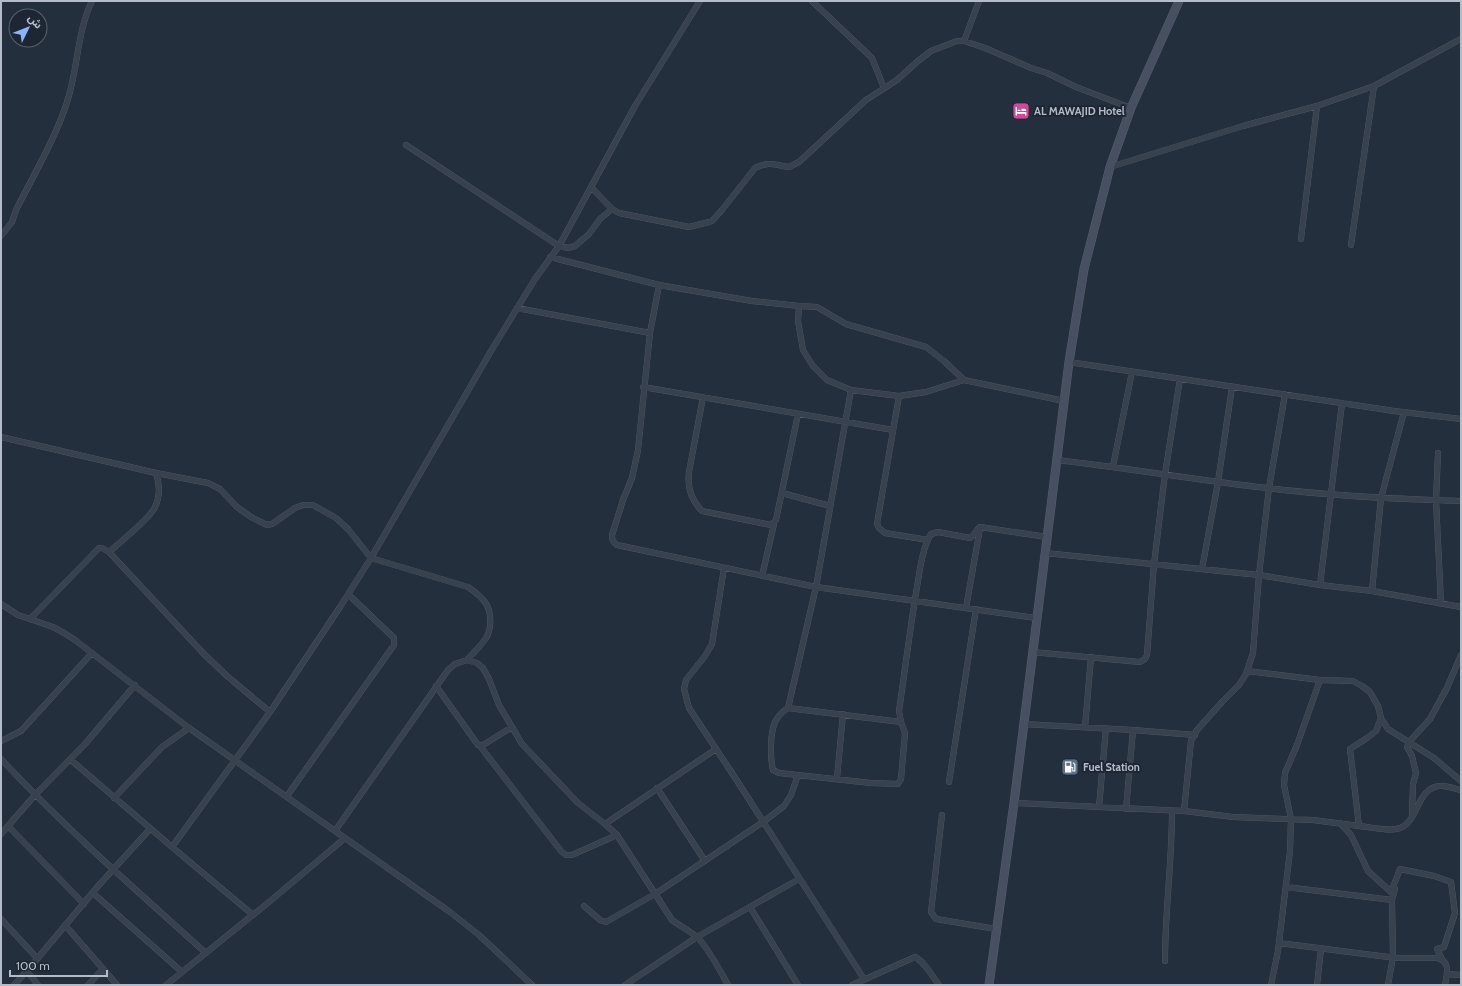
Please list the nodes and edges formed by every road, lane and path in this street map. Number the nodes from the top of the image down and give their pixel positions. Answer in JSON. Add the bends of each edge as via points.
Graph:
{"nodes":[{"id":1,"x":92,"y":1,"type":"edge"},
{"id":2,"x":700,"y":1,"type":"edge"},
{"id":3,"x":812,"y":1,"type":"edge"},
{"id":4,"x":979,"y":1,"type":"edge"},
{"id":5,"x":1179,"y":1,"type":"edge"},
{"id":6,"x":1461,"y":39,"type":"edge"},
{"id":7,"x":964,"y":41,"type":"junction"},
{"id":8,"x":1374,"y":86,"type":"junction"},
{"id":9,"x":884,"y":88,"type":"junction"},
{"id":10,"x":1317,"y":106,"type":"junction"},
{"id":11,"x":1131,"y":108,"type":"junction"},
{"id":12,"x":406,"y":145,"type":"dead end"},
{"id":13,"x":1110,"y":166,"type":"junction"},
{"id":14,"x":591,"y":187,"type":"junction"},
{"id":15,"x":612,"y":208,"type":"junction"},
{"id":16,"x":1,"y":236,"type":"edge"},
{"id":17,"x":1301,"y":239,"type":"dead end"},
{"id":18,"x":1350,"y":245,"type":"dead end"},
{"id":19,"x":559,"y":246,"type":"junction"},
{"id":20,"x":550,"y":257,"type":"junction"},
{"id":21,"x":659,"y":285,"type":"junction"},
{"id":22,"x":799,"y":306,"type":"junction"},
{"id":23,"x":517,"y":308,"type":"junction"},
{"id":24,"x":650,"y":333,"type":"junction"},
{"id":25,"x":1069,"y":362,"type":"junction"},
{"id":26,"x":1132,"y":372,"type":"junction"},
{"id":27,"x":1180,"y":379,"type":"junction"},
{"id":28,"x":964,"y":380,"type":"junction"},
{"id":29,"x":643,"y":387,"type":"junction"},
{"id":30,"x":1232,"y":387,"type":"junction"},
{"id":31,"x":851,"y":390,"type":"junction"},
{"id":32,"x":1285,"y":394,"type":"junction"},
{"id":33,"x":900,"y":396,"type":"junction"},
{"id":34,"x":704,"y":397,"type":"junction"},
{"id":35,"x":1064,"y":401,"type":"junction"},
{"id":36,"x":1342,"y":403,"type":"junction"},
{"id":37,"x":1404,"y":412,"type":"junction"},
{"id":38,"x":798,"y":414,"type":"junction"},
{"id":39,"x":1461,"y":419,"type":"edge"},
{"id":40,"x":845,"y":422,"type":"junction"},
{"id":41,"x":894,"y":430,"type":"junction"},
{"id":42,"x":1,"y":437,"type":"edge"},
{"id":43,"x":1438,"y":453,"type":"dead end"},
{"id":44,"x":1056,"y":460,"type":"junction"},
{"id":45,"x":1114,"y":466,"type":"junction"},
{"id":46,"x":156,"y":473,"type":"junction"},
{"id":47,"x":1165,"y":474,"type":"junction"},
{"id":48,"x":1218,"y":482,"type":"junction"},
{"id":49,"x":1269,"y":488,"type":"junction"},
{"id":50,"x":782,"y":493,"type":"junction"},
{"id":51,"x":1331,"y":494,"type":"junction"},
{"id":52,"x":1381,"y":498,"type":"junction"},
{"id":53,"x":1436,"y":500,"type":"junction"},
{"id":54,"x":1461,"y":501,"type":"edge"},
{"id":55,"x":830,"y":506,"type":"junction"},
{"id":56,"x":774,"y":524,"type":"junction"},
{"id":57,"x":980,"y":527,"type":"junction"},
{"id":58,"x":1046,"y":537,"type":"junction"},
{"id":59,"x":928,"y":540,"type":"junction"},
{"id":60,"x":109,"y":552,"type":"junction"},
{"id":61,"x":1044,"y":553,"type":"junction"},
{"id":62,"x":371,"y":558,"type":"junction"},
{"id":63,"x":1154,"y":564,"type":"junction"},
{"id":64,"x":724,"y":568,"type":"junction"},
{"id":65,"x":1202,"y":569,"type":"junction"},
{"id":66,"x":1259,"y":575,"type":"junction"},
{"id":67,"x":762,"y":576,"type":"junction"},
{"id":68,"x":1320,"y":585,"type":"junction"},
{"id":69,"x":816,"y":587,"type":"junction"},
{"id":70,"x":1372,"y":591,"type":"junction"},
{"id":71,"x":348,"y":594,"type":"junction"},
{"id":72,"x":915,"y":601,"type":"junction"},
{"id":73,"x":1,"y":604,"type":"edge"},
{"id":74,"x":1441,"y":604,"type":"junction"},
{"id":75,"x":1461,"y":607,"type":"edge"},
{"id":76,"x":966,"y":608,"type":"junction"},
{"id":77,"x":976,"y":609,"type":"junction"},
{"id":78,"x":1036,"y":618,"type":"junction"},
{"id":79,"x":30,"y":619,"type":"junction"},
{"id":80,"x":1032,"y":652,"type":"junction"},
{"id":81,"x":92,"y":653,"type":"junction"},
{"id":82,"x":1461,"y":656,"type":"edge"},
{"id":83,"x":1091,"y":657,"type":"junction"},
{"id":84,"x":467,"y":660,"type":"junction"},
{"id":85,"x":1247,"y":671,"type":"junction"},
{"id":86,"x":1320,"y":680,"type":"junction"},
{"id":87,"x":135,"y":685,"type":"junction"},
{"id":88,"x":436,"y":686,"type":"junction"},
{"id":89,"x":788,"y":708,"type":"junction"},
{"id":90,"x":270,"y":712,"type":"junction"},
{"id":91,"x":843,"y":714,"type":"junction"},
{"id":92,"x":1381,"y":718,"type":"junction"},
{"id":93,"x":902,"y":722,"type":"junction"},
{"id":94,"x":1023,"y":724,"type":"junction"},
{"id":95,"x":512,"y":727,"type":"junction"},
{"id":96,"x":1085,"y":727,"type":"junction"},
{"id":97,"x":189,"y":728,"type":"junction"},
{"id":98,"x":1106,"y":728,"type":"junction"},
{"id":99,"x":1133,"y":730,"type":"junction"},
{"id":100,"x":1195,"y":735,"type":"junction"},
{"id":101,"x":1,"y":741,"type":"edge"},
{"id":102,"x":1409,"y":742,"type":"junction"},
{"id":103,"x":480,"y":746,"type":"junction"},
{"id":104,"x":716,"y":749,"type":"junction"},
{"id":105,"x":1,"y":759,"type":"edge"},
{"id":106,"x":71,"y":760,"type":"junction"},
{"id":107,"x":235,"y":760,"type":"junction"},
{"id":108,"x":798,"y":775,"type":"junction"},
{"id":109,"x":837,"y":778,"type":"junction"},
{"id":110,"x":1461,"y":781,"type":"edge"},
{"id":111,"x":948,"y":782,"type":"dead end"},
{"id":112,"x":657,"y":788,"type":"junction"},
{"id":113,"x":1461,"y":790,"type":"edge"},
{"id":114,"x":35,"y":795,"type":"junction"},
{"id":115,"x":287,"y":796,"type":"junction"},
{"id":116,"x":114,"y":798,"type":"junction"},
{"id":117,"x":1014,"y":803,"type":"junction"},
{"id":118,"x":1100,"y":807,"type":"junction"},
{"id":119,"x":1126,"y":809,"type":"junction"},
{"id":120,"x":1172,"y":811,"type":"junction"},
{"id":121,"x":1184,"y":811,"type":"junction"},
{"id":122,"x":942,"y":815,"type":"dead end"},
{"id":123,"x":1412,"y":816,"type":"junction"},
{"id":124,"x":1291,"y":818,"type":"junction"},
{"id":125,"x":764,"y":822,"type":"junction"},
{"id":126,"x":1340,"y":822,"type":"junction"},
{"id":127,"x":605,"y":824,"type":"junction"},
{"id":128,"x":8,"y":826,"type":"junction"},
{"id":129,"x":1359,"y":826,"type":"junction"},
{"id":130,"x":150,"y":829,"type":"junction"},
{"id":131,"x":335,"y":831,"type":"junction"},
{"id":132,"x":1,"y":834,"type":"edge"},
{"id":133,"x":617,"y":835,"type":"junction"},
{"id":134,"x":345,"y":838,"type":"junction"},
{"id":135,"x":172,"y":847,"type":"junction"},
{"id":136,"x":705,"y":861,"type":"junction"},
{"id":137,"x":1400,"y":869,"type":"junction"},
{"id":138,"x":113,"y":870,"type":"junction"},
{"id":139,"x":799,"y":879,"type":"junction"},
{"id":140,"x":1286,"y":886,"type":"junction"},
{"id":141,"x":93,"y":893,"type":"junction"},
{"id":142,"x":655,"y":894,"type":"junction"},
{"id":143,"x":1392,"y":900,"type":"junction"},
{"id":144,"x":84,"y":904,"type":"junction"},
{"id":145,"x":584,"y":906,"type":"dead end"},
{"id":146,"x":750,"y":907,"type":"junction"},
{"id":147,"x":253,"y":915,"type":"junction"},
{"id":148,"x":1,"y":918,"type":"edge"},
{"id":149,"x":65,"y":926,"type":"junction"},
{"id":150,"x":996,"y":929,"type":"junction"},
{"id":151,"x":697,"y":937,"type":"junction"},
{"id":152,"x":1279,"y":943,"type":"junction"},
{"id":153,"x":1321,"y":948,"type":"junction"},
{"id":154,"x":206,"y":953,"type":"junction"},
{"id":155,"x":1392,"y":957,"type":"junction"},
{"id":156,"x":38,"y":958,"type":"junction"},
{"id":157,"x":1442,"y":959,"type":"junction"},
{"id":158,"x":1165,"y":961,"type":"dead end"},
{"id":159,"x":103,"y":969,"type":"junction"},
{"id":160,"x":27,"y":971,"type":"junction"},
{"id":161,"x":182,"y":972,"type":"junction"},
{"id":162,"x":1447,"y":974,"type":"junction"},
{"id":163,"x":1461,"y":975,"type":"edge"},
{"id":164,"x":864,"y":979,"type":"junction"},
{"id":165,"x":14,"y":985,"type":"edge"},
{"id":166,"x":38,"y":985,"type":"edge"},
{"id":167,"x":88,"y":985,"type":"edge"},
{"id":168,"x":117,"y":985,"type":"edge"},
{"id":169,"x":166,"y":985,"type":"edge"},
{"id":170,"x":532,"y":985,"type":"edge"},
{"id":171,"x":625,"y":985,"type":"edge"},
{"id":172,"x":728,"y":985,"type":"edge"},
{"id":173,"x":798,"y":985,"type":"edge"},
{"id":174,"x":852,"y":985,"type":"edge"},
{"id":175,"x":939,"y":985,"type":"edge"},
{"id":176,"x":989,"y":985,"type":"edge"},
{"id":177,"x":1271,"y":985,"type":"edge"},
{"id":178,"x":1316,"y":985,"type":"edge"},
{"id":179,"x":1388,"y":985,"type":"edge"},
{"id":180,"x":1445,"y":985,"type":"edge"}],
"edges":[{"from":1,"to":16,"type":"street","via":[[84,16],[68,99],[12,222]]},
{"from":2,"to":14,"type":"street","via":[[636,106]]},
{"from":3,"to":9,"type":"street","via":[[872,58]]},
{"from":4,"to":7,"type":"street"},
{"from":5,"to":11,"type":"street"},
{"from":6,"to":8,"type":"street"},
{"from":7,"to":9,"type":"street","via":[[952,42],[931,51]]},
{"from":7,"to":11,"type":"street","via":[[1047,72],[1076,87]]},
{"from":8,"to":10,"type":"street"},
{"from":8,"to":18,"type":"street"},
{"from":9,"to":15,"type":"street","via":[[846,117],[799,162],[790,167],[769,163],[755,168],[712,221],[689,227],[619,213]]},
{"from":10,"to":13,"type":"street"},
{"from":10,"to":17,"type":"street"},
{"from":11,"to":13,"type":"street"},
{"from":12,"to":19,"type":"street"},
{"from":13,"to":25,"type":"street","via":[[1084,269]]},
{"from":14,"to":15,"type":"street"},
{"from":14,"to":19,"type":"street"},
{"from":15,"to":19,"type":"street","via":[[575,246]]},
{"from":19,"to":20,"type":"street"},
{"from":20,"to":21,"type":"street"},
{"from":20,"to":23,"type":"street"},
{"from":21,"to":22,"type":"street"},
{"from":21,"to":24,"type":"street"},
{"from":22,"to":28,"type":"street","via":[[817,307],[846,324],[926,347]]},
{"from":22,"to":31,"type":"street","via":[[798,321],[803,350],[813,366],[827,380]]},
{"from":23,"to":24,"type":"street"},
{"from":23,"to":62,"type":"street"},
{"from":24,"to":29,"type":"street"},
{"from":25,"to":26,"type":"street"},
{"from":25,"to":35,"type":"street"},
{"from":26,"to":27,"type":"street"},
{"from":26,"to":45,"type":"street"},
{"from":27,"to":30,"type":"street"},
{"from":27,"to":47,"type":"street"},
{"from":28,"to":33,"type":"street","via":[[926,392]]},
{"from":28,"to":35,"type":"street"},
{"from":29,"to":34,"type":"street"},
{"from":29,"to":64,"type":"street","via":[[638,450],[632,478],[612,539],[617,545]]},
{"from":30,"to":32,"type":"street"},
{"from":30,"to":48,"type":"street"},
{"from":31,"to":33,"type":"street"},
{"from":31,"to":40,"type":"street"},
{"from":32,"to":36,"type":"street"},
{"from":32,"to":49,"type":"street"},
{"from":33,"to":41,"type":"street"},
{"from":34,"to":38,"type":"street"},
{"from":34,"to":56,"type":"street","via":[[688,481],[693,499],[702,511]]},
{"from":35,"to":44,"type":"street"},
{"from":36,"to":37,"type":"street"},
{"from":36,"to":51,"type":"street"},
{"from":37,"to":39,"type":"street"},
{"from":37,"to":52,"type":"street"},
{"from":38,"to":40,"type":"street"},
{"from":38,"to":50,"type":"street"},
{"from":40,"to":41,"type":"street"},
{"from":40,"to":55,"type":"street"},
{"from":41,"to":59,"type":"street","via":[[877,524],[885,533]]},
{"from":42,"to":46,"type":"street"},
{"from":43,"to":53,"type":"street"},
{"from":44,"to":45,"type":"street"},
{"from":44,"to":58,"type":"street"},
{"from":45,"to":47,"type":"street"},
{"from":46,"to":60,"type":"street","via":[[159,481],[154,510]]},
{"from":46,"to":62,"type":"street","via":[[208,483],[220,489],[251,517],[267,524],[272,524],[295,508],[303,505],[313,506],[336,518]]},
{"from":47,"to":48,"type":"street"},
{"from":47,"to":63,"type":"street"},
{"from":48,"to":49,"type":"street"},
{"from":48,"to":65,"type":"street"},
{"from":49,"to":51,"type":"street"},
{"from":49,"to":66,"type":"street"},
{"from":50,"to":55,"type":"street"},
{"from":50,"to":56,"type":"street"},
{"from":51,"to":52,"type":"street"},
{"from":51,"to":68,"type":"street"},
{"from":52,"to":53,"type":"street"},
{"from":52,"to":70,"type":"street"},
{"from":53,"to":54,"type":"street"},
{"from":53,"to":74,"type":"street"},
{"from":55,"to":69,"type":"street"},
{"from":56,"to":67,"type":"street"},
{"from":57,"to":58,"type":"street"},
{"from":57,"to":59,"type":"street","via":[[970,538],[938,532],[931,534]]},
{"from":57,"to":76,"type":"street"},
{"from":58,"to":61,"type":"street"},
{"from":59,"to":72,"type":"street"},
{"from":60,"to":79,"type":"street","via":[[99,548]]},
{"from":60,"to":90,"type":"street","via":[[203,653]]},
{"from":61,"to":63,"type":"street"},
{"from":61,"to":78,"type":"street"},
{"from":62,"to":71,"type":"street"},
{"from":62,"to":84,"type":"street","via":[[468,587],[480,595],[488,607],[489,632]]},
{"from":63,"to":65,"type":"street"},
{"from":63,"to":83,"type":"street","via":[[1145,659],[1140,662]]},
{"from":64,"to":67,"type":"street"},
{"from":64,"to":104,"type":"street","via":[[712,644],[706,656],[686,680],[684,689],[689,708]]},
{"from":65,"to":66,"type":"street"},
{"from":66,"to":68,"type":"street"},
{"from":66,"to":85,"type":"street","via":[[1253,653]]},
{"from":67,"to":69,"type":"street"},
{"from":68,"to":70,"type":"street"},
{"from":69,"to":72,"type":"street"},
{"from":69,"to":89,"type":"street"},
{"from":70,"to":74,"type":"street"},
{"from":71,"to":90,"type":"street"},
{"from":71,"to":115,"type":"street","via":[[394,638],[394,646]]},
{"from":72,"to":76,"type":"street"},
{"from":72,"to":93,"type":"street","via":[[899,711]]},
{"from":73,"to":79,"type":"street"},
{"from":74,"to":75,"type":"street"},
{"from":76,"to":77,"type":"street"},
{"from":77,"to":78,"type":"street"},
{"from":77,"to":111,"type":"street"},
{"from":78,"to":80,"type":"street"},
{"from":79,"to":81,"type":"street","via":[[64,632]]},
{"from":80,"to":83,"type":"street"},
{"from":80,"to":94,"type":"street"},
{"from":81,"to":87,"type":"street"},
{"from":81,"to":101,"type":"street","via":[[21,731]]},
{"from":82,"to":102,"type":"street","via":[[1430,719]]},
{"from":83,"to":96,"type":"street"},
{"from":84,"to":88,"type":"street","via":[[452,666]]},
{"from":84,"to":95,"type":"street","via":[[483,668]]},
{"from":85,"to":86,"type":"street"},
{"from":85,"to":100,"type":"street","via":[[1239,685]]},
{"from":86,"to":92,"type":"street","via":[[1353,681],[1362,686],[1370,692]]},
{"from":86,"to":124,"type":"street","via":[[1298,745],[1285,773],[1284,785]]},
{"from":87,"to":97,"type":"street"},
{"from":87,"to":106,"type":"street"},
{"from":88,"to":103,"type":"street"},
{"from":88,"to":131,"type":"street"},
{"from":89,"to":91,"type":"street"},
{"from":89,"to":108,"type":"street","via":[[774,723],[771,746],[773,770]]},
{"from":90,"to":107,"type":"street"},
{"from":91,"to":93,"type":"street"},
{"from":91,"to":109,"type":"street"},
{"from":92,"to":102,"type":"street","via":[[1388,729]]},
{"from":92,"to":129,"type":"street","via":[[1376,731],[1350,748]]},
{"from":93,"to":109,"type":"street","via":[[905,733],[900,783],[871,783]]},
{"from":94,"to":96,"type":"street"},
{"from":94,"to":117,"type":"street"},
{"from":95,"to":103,"type":"street"},
{"from":95,"to":127,"type":"street","via":[[522,744],[578,803]]},
{"from":96,"to":98,"type":"street"},
{"from":97,"to":107,"type":"street"},
{"from":97,"to":116,"type":"street","via":[[162,747]]},
{"from":98,"to":99,"type":"street"},
{"from":98,"to":118,"type":"street"},
{"from":99,"to":100,"type":"street"},
{"from":99,"to":119,"type":"street"},
{"from":100,"to":121,"type":"street","via":[[1191,742]]},
{"from":102,"to":110,"type":"street","via":[[1434,758]]},
{"from":102,"to":123,"type":"street","via":[[1407,747],[1416,773]]},
{"from":103,"to":133,"type":"street","via":[[566,855],[572,855]]},
{"from":104,"to":112,"type":"street"},
{"from":104,"to":125,"type":"street"},
{"from":105,"to":114,"type":"street"},
{"from":106,"to":114,"type":"street"},
{"from":106,"to":116,"type":"street"},
{"from":107,"to":115,"type":"street"},
{"from":107,"to":135,"type":"street"},
{"from":108,"to":109,"type":"street"},
{"from":108,"to":125,"type":"street","via":[[784,806]]},
{"from":112,"to":127,"type":"street"},
{"from":112,"to":136,"type":"street"},
{"from":113,"to":123,"type":"street","via":[[1438,786],[1424,794]]},
{"from":114,"to":128,"type":"street"},
{"from":114,"to":138,"type":"street"},
{"from":115,"to":131,"type":"street"},
{"from":116,"to":130,"type":"street"},
{"from":117,"to":118,"type":"street"},
{"from":117,"to":150,"type":"street"},
{"from":118,"to":119,"type":"street"},
{"from":119,"to":120,"type":"street"},
{"from":120,"to":121,"type":"street"},
{"from":120,"to":158,"type":"street"},
{"from":121,"to":124,"type":"street","via":[[1233,817]]},
{"from":122,"to":150,"type":"street","via":[[931,912],[936,919]]},
{"from":123,"to":129,"type":"street","via":[[1406,824],[1393,830]]},
{"from":124,"to":126,"type":"street"},
{"from":124,"to":140,"type":"street"},
{"from":125,"to":136,"type":"street"},
{"from":125,"to":139,"type":"street"},
{"from":126,"to":129,"type":"street"},
{"from":126,"to":137,"type":"street","via":[[1351,835],[1368,871],[1391,892]]},
{"from":127,"to":133,"type":"street"},
{"from":128,"to":132,"type":"street"},
{"from":128,"to":144,"type":"street"},
{"from":130,"to":135,"type":"street"},
{"from":130,"to":138,"type":"street"},
{"from":131,"to":134,"type":"street"},
{"from":133,"to":142,"type":"street"},
{"from":134,"to":147,"type":"street"},
{"from":134,"to":170,"type":"street","via":[[450,912],[479,935]]},
{"from":135,"to":147,"type":"street"},
{"from":136,"to":142,"type":"street"},
{"from":137,"to":143,"type":"street"},
{"from":137,"to":157,"type":"street","via":[[1451,882],[1455,913],[1444,947],[1437,948]]},
{"from":138,"to":141,"type":"street"},
{"from":138,"to":154,"type":"street"},
{"from":139,"to":146,"type":"street"},
{"from":139,"to":164,"type":"street"},
{"from":140,"to":143,"type":"street"},
{"from":140,"to":152,"type":"street"},
{"from":141,"to":144,"type":"street"},
{"from":141,"to":161,"type":"street"},
{"from":142,"to":145,"type":"street","via":[[606,922]]},
{"from":142,"to":151,"type":"street","via":[[672,920]]},
{"from":143,"to":155,"type":"street"},
{"from":144,"to":149,"type":"street"},
{"from":146,"to":151,"type":"street"},
{"from":146,"to":173,"type":"street"},
{"from":147,"to":154,"type":"street"},
{"from":148,"to":156,"type":"street"},
{"from":149,"to":156,"type":"street"},
{"from":149,"to":159,"type":"street"},
{"from":150,"to":176,"type":"street"},
{"from":151,"to":171,"type":"street"},
{"from":151,"to":172,"type":"street"},
{"from":152,"to":153,"type":"street"},
{"from":152,"to":177,"type":"street"},
{"from":153,"to":155,"type":"street"},
{"from":153,"to":178,"type":"street"},
{"from":154,"to":161,"type":"street"},
{"from":155,"to":157,"type":"street"},
{"from":155,"to":179,"type":"street"},
{"from":156,"to":160,"type":"street"},
{"from":157,"to":162,"type":"street","via":[[1446,963]]},
{"from":159,"to":167,"type":"street"},
{"from":159,"to":168,"type":"street"},
{"from":160,"to":165,"type":"street"},
{"from":160,"to":166,"type":"street"},
{"from":161,"to":169,"type":"street"},
{"from":162,"to":163,"type":"street"},
{"from":162,"to":180,"type":"street"},
{"from":164,"to":174,"type":"street"},
{"from":164,"to":175,"type":"street","via":[[915,957]]}]}
